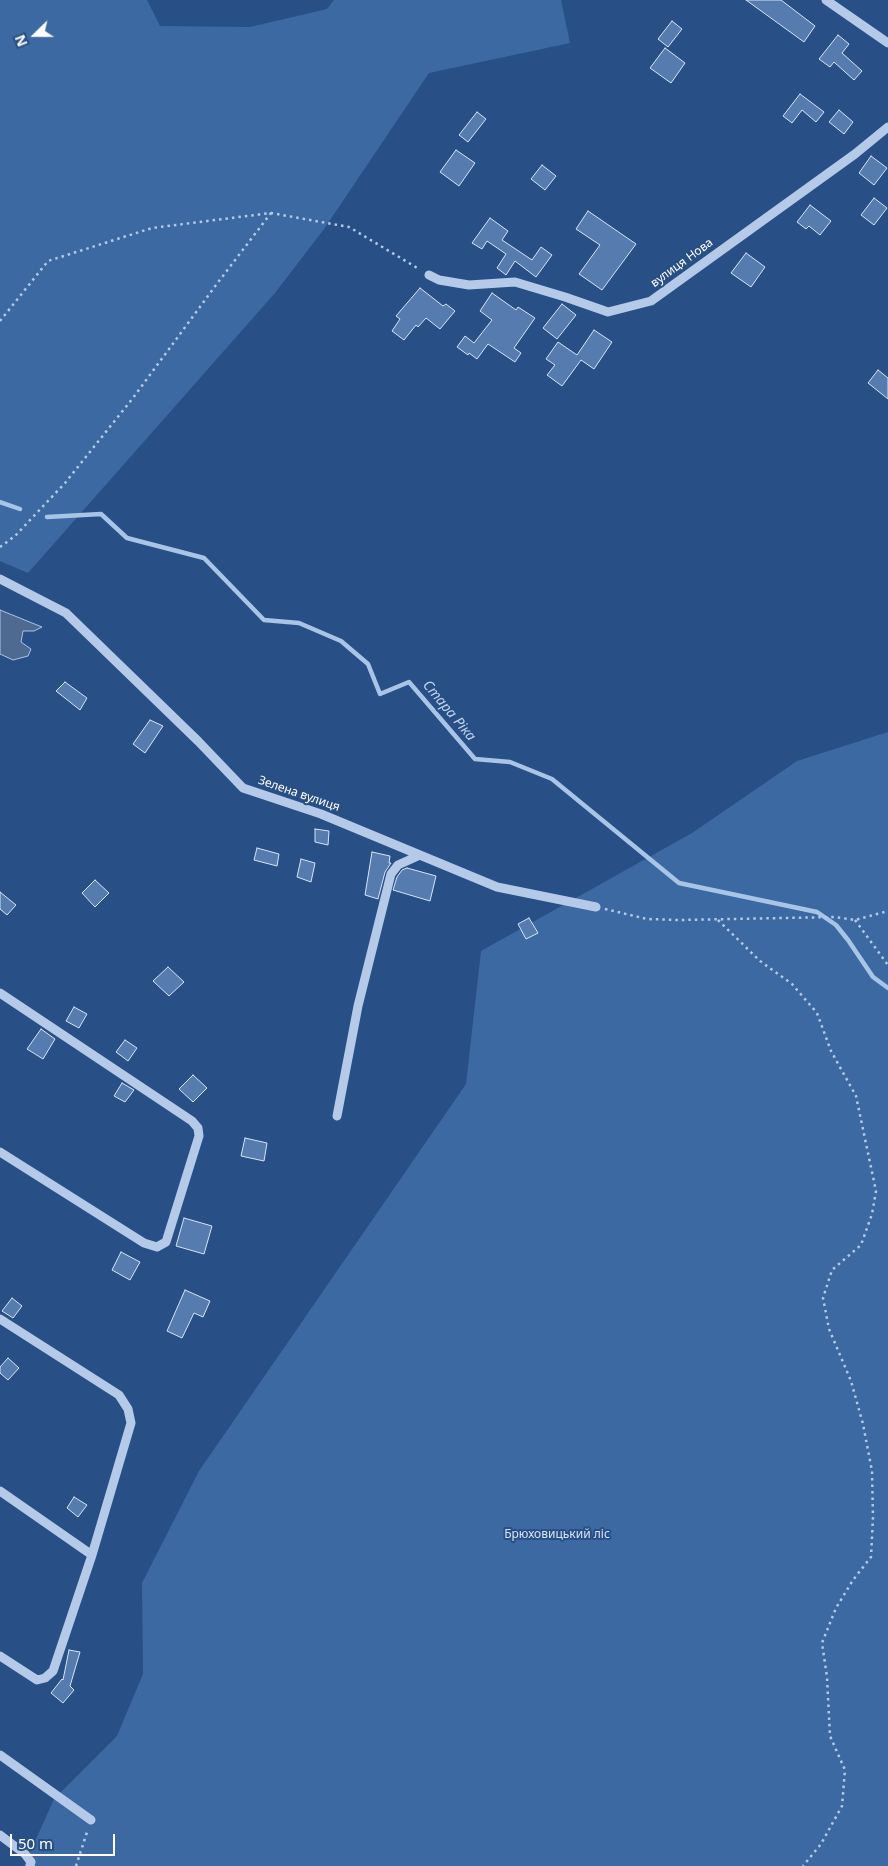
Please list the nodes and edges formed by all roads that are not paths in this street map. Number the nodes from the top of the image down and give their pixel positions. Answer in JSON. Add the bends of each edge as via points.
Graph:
{"nodes":[{"id":1,"x":826,"y":0,"type":"edge"},
{"id":2,"x":888,"y":43,"type":"edge"},
{"id":3,"x":888,"y":127,"type":"edge"},
{"id":4,"x":429,"y":276,"type":"road end"},
{"id":5,"x":0,"y":579,"type":"edge"},
{"id":6,"x":420,"y":856,"type":"junction"},
{"id":7,"x":596,"y":907,"type":"road end"},
{"id":8,"x":0,"y":993,"type":"edge"},
{"id":9,"x":338,"y":1116,"type":"dead end"},
{"id":10,"x":0,"y":1152,"type":"edge"},
{"id":11,"x":0,"y":1319,"type":"edge"},
{"id":12,"x":0,"y":1490,"type":"edge"},
{"id":13,"x":92,"y":1555,"type":"junction"},
{"id":14,"x":0,"y":1656,"type":"edge"},
{"id":15,"x":0,"y":1755,"type":"edge"},
{"id":16,"x":91,"y":1820,"type":"road end"},
{"id":17,"x":0,"y":1835,"type":"edge"},
{"id":18,"x":30,"y":1866,"type":"edge"}],
"edges":[{"from":1,"to":2,"type":"street"},
{"from":3,"to":4,"type":"street","name":"вулиця Нова","via":[[651,301],[608,312],[515,282],[469,285]]},
{"from":5,"to":6,"type":"street","name":"Зелена вулиця","via":[[66,613],[243,788],[321,814]]},
{"from":6,"to":7,"type":"street","name":"Зелена вулиця","via":[[497,887]]},
{"from":6,"to":9,"type":"street","via":[[398,866],[391,874],[358,1006]]},
{"from":8,"to":10,"type":"street","via":[[192,1121],[199,1136],[166,1242],[158,1247],[144,1243]]},
{"from":11,"to":13,"type":"street","via":[[119,1395],[128,1409],[131,1423]]},
{"from":12,"to":13,"type":"street"},
{"from":13,"to":14,"type":"street","via":[[53,1670],[46,1678],[37,1680]]},
{"from":15,"to":16,"type":"street"},
{"from":17,"to":18,"type":"street","via":[[25,1854]]}]}
